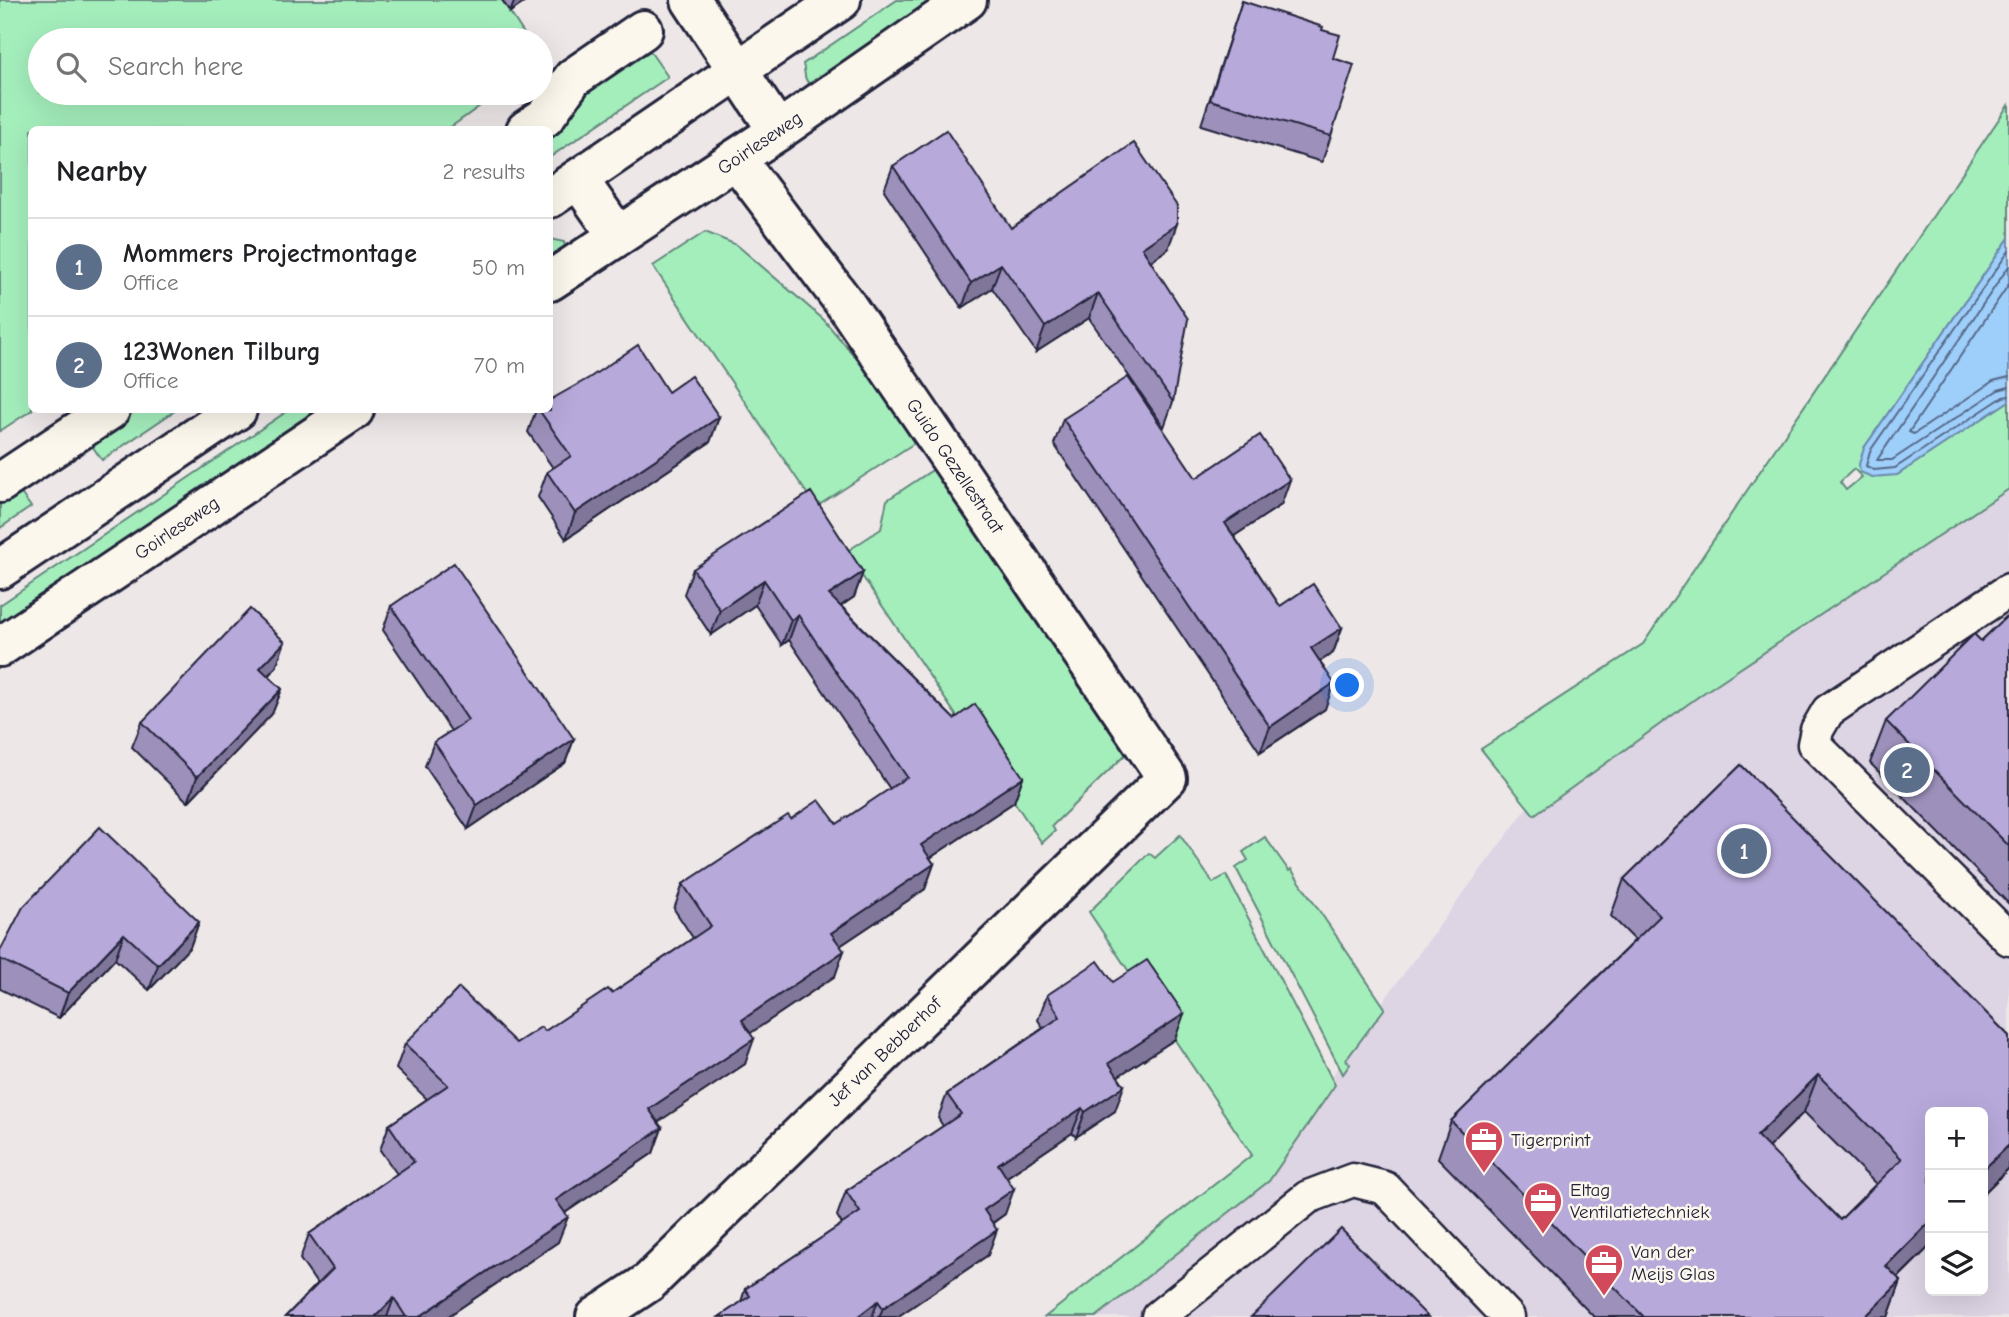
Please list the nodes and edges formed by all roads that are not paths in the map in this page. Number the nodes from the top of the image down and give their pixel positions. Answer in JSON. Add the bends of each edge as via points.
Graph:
{"nodes":[{"id":1,"x":841,"y":0,"type":"edge"},
{"id":2,"x":967,"y":0,"type":"edge"},
{"id":3,"x":684,"y":2,"type":"edge"},
{"id":4,"x":643,"y":30,"type":"dead end"},
{"id":5,"x":736,"y":72,"type":"junction"},
{"id":6,"x":532,"y":126,"type":"edge"},
{"id":7,"x":778,"y":131,"type":"junction"},
{"id":8,"x":736,"y":159,"type":"junction"},
{"id":9,"x":564,"y":188,"type":"edge"},
{"id":10,"x":618,"y":236,"type":"junction"},
{"id":11,"x":553,"y":279,"type":"edge"},
{"id":12,"x":105,"y":413,"type":"edge"},
{"id":13,"x":233,"y":413,"type":"edge"},
{"id":14,"x":350,"y":413,"type":"edge"},
{"id":15,"x":0,"y":483,"type":"edge"},
{"id":16,"x":0,"y":569,"type":"edge"},
{"id":17,"x":2009,"y":590,"type":"edge"},
{"id":18,"x":0,"y":648,"type":"edge"},
{"id":19,"x":1167,"y":778,"type":"joint"},
{"id":20,"x":2009,"y":940,"type":"edge"},
{"id":21,"x":596,"y":1317,"type":"edge"},
{"id":22,"x":1158,"y":1317,"type":"edge"},
{"id":23,"x":1507,"y":1317,"type":"edge"}],
"edges":[{"from":1,"to":5,"type":"street"},
{"from":2,"to":7,"type":"street","name":"Goirleseweg"},
{"from":3,"to":5,"type":"street"},
{"from":4,"to":6,"type":"street","via":[[573,78],[545,117]]},
{"from":5,"to":7,"type":"street"},
{"from":5,"to":9,"type":"street"},
{"from":7,"to":8,"type":"street","name":"Goirleseweg"},
{"from":8,"to":10,"type":"street","name":"Goirleseweg"},
{"from":8,"to":19,"type":"street","name":"Guido Gezellestraat","via":[[846,305]]},
{"from":9,"to":10,"type":"street"},
{"from":10,"to":11,"type":"street","name":"Goirleseweg"},
{"from":12,"to":15,"type":"street"},
{"from":13,"to":16,"type":"street"},
{"from":14,"to":18,"type":"street","name":"Goirleseweg"},
{"from":17,"to":20,"type":"lane","via":[[1828,711],[1815,744]]},
{"from":19,"to":21,"type":"street","name":"Jef van Bebberhof","via":[[649,1282]]},
{"from":22,"to":23,"type":"lane","via":[[1308,1197],[1353,1180],[1385,1188]]}]}
